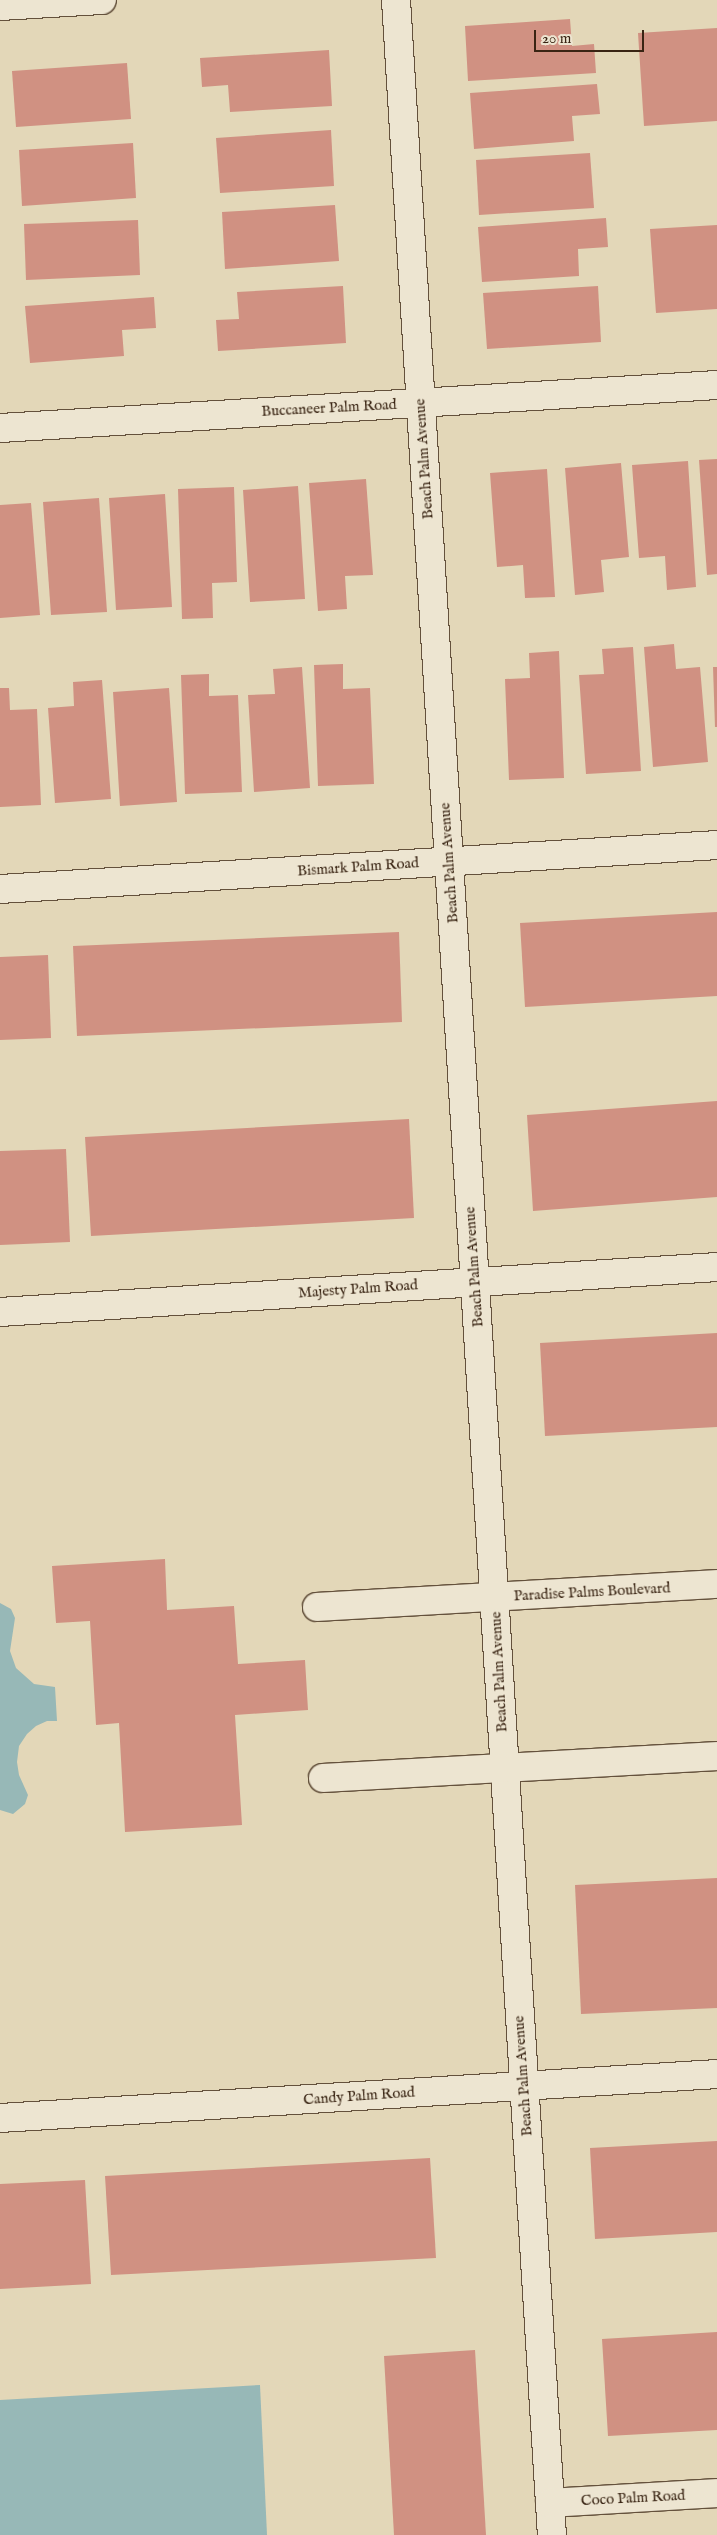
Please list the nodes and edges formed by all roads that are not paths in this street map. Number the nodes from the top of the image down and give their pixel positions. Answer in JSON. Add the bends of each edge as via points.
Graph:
{"nodes":[{"id":1,"x":102,"y":0,"type":"edge"},
{"id":2,"x":396,"y":0,"type":"edge"},
{"id":3,"x":0,"y":6,"type":"edge"},
{"id":4,"x":717,"y":385,"type":"edge"},
{"id":5,"x":421,"y":403,"type":"junction"},
{"id":6,"x":0,"y":428,"type":"edge"},
{"id":7,"x":717,"y":845,"type":"edge"},
{"id":8,"x":449,"y":861,"type":"junction"},
{"id":9,"x":0,"y":889,"type":"edge"},
{"id":10,"x":717,"y":1267,"type":"edge"},
{"id":11,"x":475,"y":1282,"type":"junction"},
{"id":12,"x":0,"y":1312,"type":"edge"},
{"id":13,"x":717,"y":1584,"type":"edge"},
{"id":14,"x":495,"y":1597,"type":"junction"},
{"id":15,"x":317,"y":1607,"type":"dead end"},
{"id":16,"x":717,"y":1756,"type":"edge"},
{"id":17,"x":504,"y":1768,"type":"junction"},
{"id":18,"x":323,"y":1778,"type":"dead end"},
{"id":19,"x":717,"y":2074,"type":"edge"},
{"id":20,"x":524,"y":2086,"type":"junction"},
{"id":21,"x":0,"y":2118,"type":"edge"},
{"id":22,"x":717,"y":2493,"type":"edge"},
{"id":23,"x":550,"y":2503,"type":"junction"},
{"id":24,"x":552,"y":2535,"type":"edge"}],
"edges":[{"from":1,"to":3,"type":"street"},
{"from":2,"to":5,"type":"street","name":"Beach Palm Avenue"},
{"from":4,"to":5,"type":"street","name":"Buccaneer Palm Road"},
{"from":5,"to":6,"type":"street","name":"Buccaneer Palm Road"},
{"from":5,"to":8,"type":"street","name":"Beach Palm Avenue"},
{"from":7,"to":8,"type":"street","name":"Bismark Palm Road"},
{"from":8,"to":9,"type":"street","name":"Bismark Palm Road"},
{"from":8,"to":11,"type":"street","name":"Beach Palm Avenue"},
{"from":10,"to":11,"type":"street","name":"Majesty Palm Road"},
{"from":11,"to":12,"type":"street","name":"Majesty Palm Road"},
{"from":11,"to":14,"type":"street","name":"Beach Palm Avenue"},
{"from":13,"to":14,"type":"street","name":"Paradise Palms Boulevard"},
{"from":14,"to":15,"type":"street","name":"Paradise Palms Boulevard"},
{"from":14,"to":17,"type":"street","name":"Beach Palm Avenue"},
{"from":16,"to":17,"type":"street"},
{"from":17,"to":18,"type":"street"},
{"from":17,"to":20,"type":"street","name":"Beach Palm Avenue"},
{"from":19,"to":20,"type":"street","name":"Candy Palm Road"},
{"from":20,"to":21,"type":"street","name":"Candy Palm Road"},
{"from":20,"to":23,"type":"street","name":"Beach Palm Avenue"},
{"from":22,"to":23,"type":"street","name":"Coco Palm Road"},
{"from":23,"to":24,"type":"street","name":"Beach Palm Avenue"}]}
